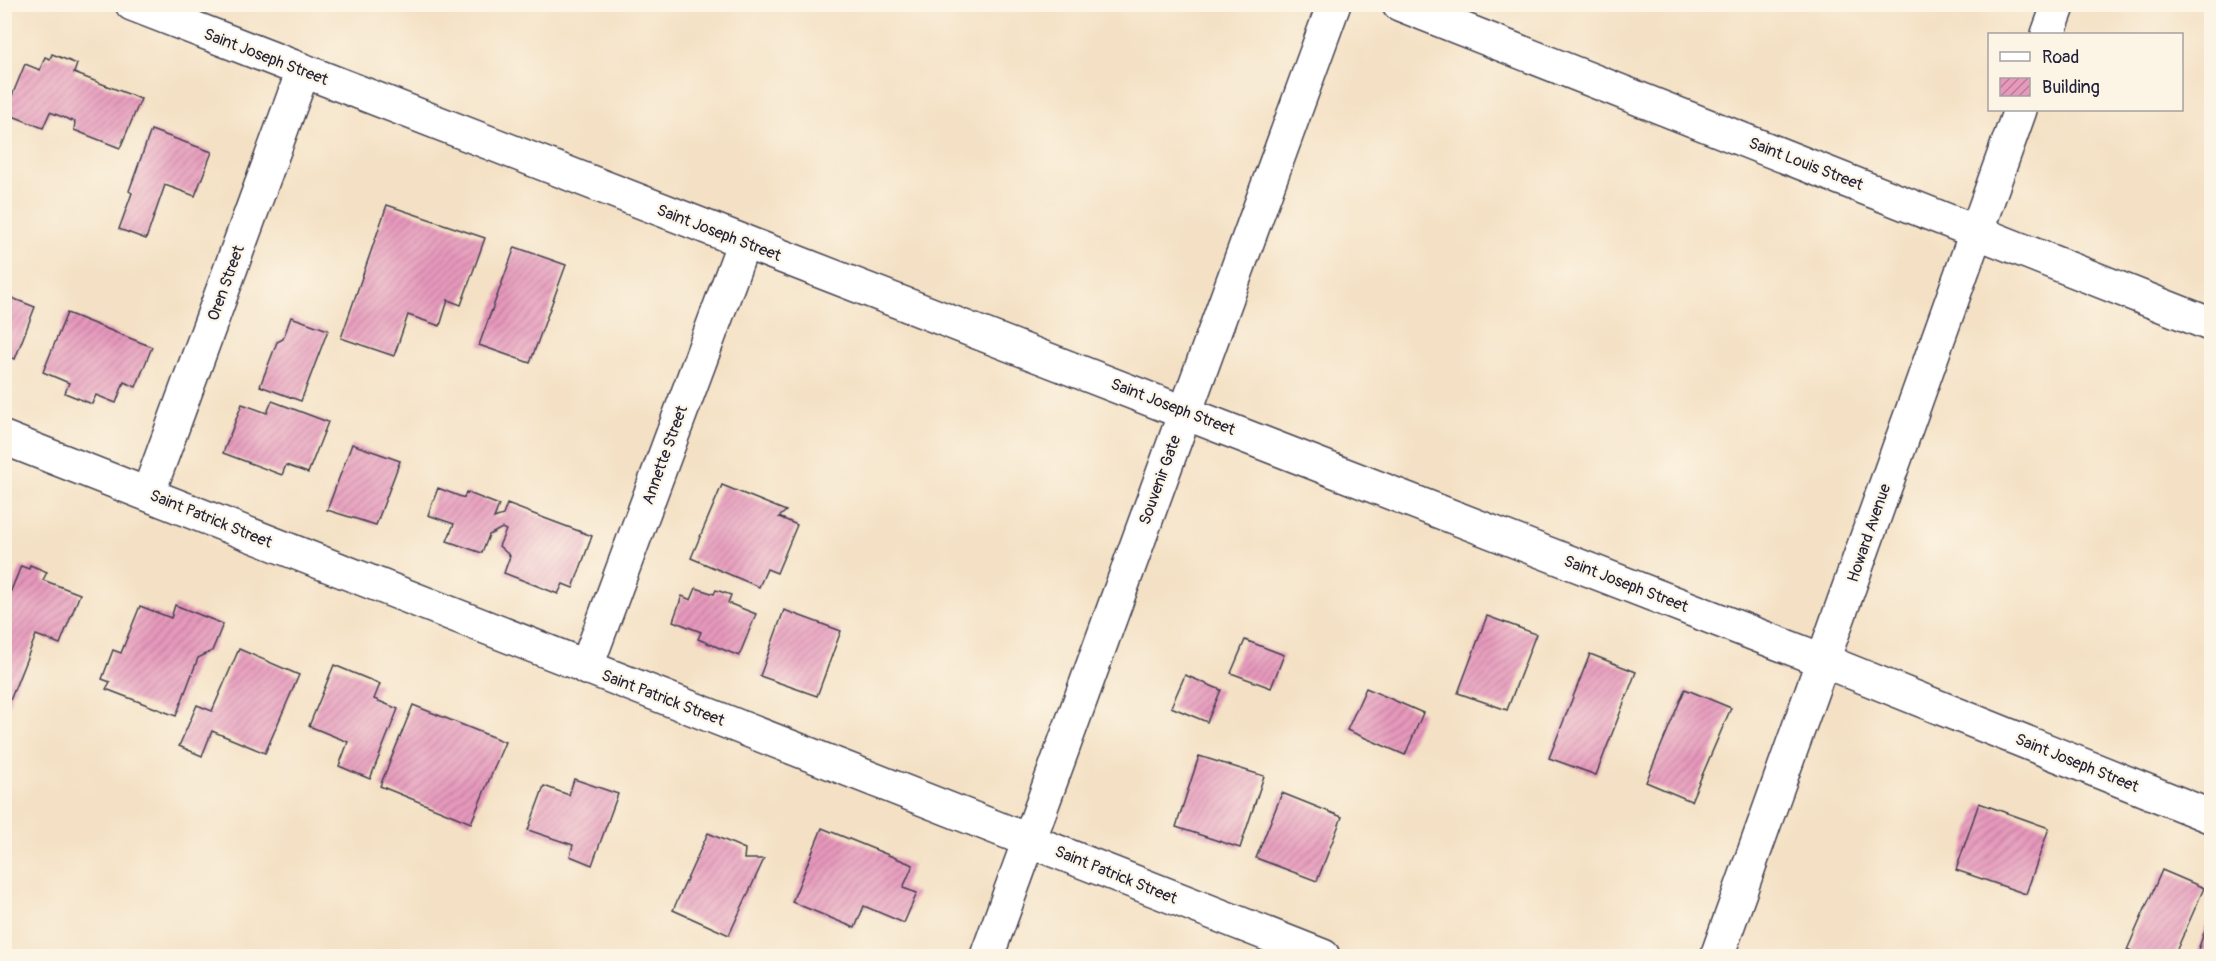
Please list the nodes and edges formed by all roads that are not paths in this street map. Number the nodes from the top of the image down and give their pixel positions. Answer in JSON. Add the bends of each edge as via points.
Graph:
{"nodes":[{"id":1,"x":132,"y":4,"type":"edge"},
{"id":2,"x":1334,"y":4,"type":"edge"},
{"id":3,"x":1399,"y":4,"type":"edge"},
{"id":4,"x":2059,"y":4,"type":"edge"},
{"id":5,"x":2048,"y":33,"type":"edge"},
{"id":6,"x":303,"y":71,"type":"junction"},
{"id":7,"x":2020,"y":111,"type":"edge"},
{"id":8,"x":1974,"y":231,"type":"junction"},
{"id":9,"x":744,"y":242,"type":"junction"},
{"id":10,"x":2211,"y":325,"type":"edge"},
{"id":11,"x":1185,"y":412,"type":"junction"},
{"id":12,"x":4,"y":438,"type":"edge"},
{"id":13,"x":148,"y":494,"type":"junction"},
{"id":14,"x":1824,"y":661,"type":"junction"},
{"id":15,"x":586,"y":668,"type":"junction"},
{"id":16,"x":2211,"y":817,"type":"edge"},
{"id":17,"x":1029,"y":840,"type":"junction"},
{"id":18,"x":987,"y":957,"type":"edge"},
{"id":19,"x":1323,"y":957,"type":"edge"},
{"id":20,"x":1717,"y":957,"type":"edge"}],
"edges":[{"from":1,"to":6,"type":"street","name":"Saint Joseph Street"},
{"from":2,"to":11,"type":"street","name":"Souvenir Gate"},
{"from":3,"to":8,"type":"street","name":"Saint Louis Street"},
{"from":4,"to":5,"type":"street"},
{"from":6,"to":9,"type":"street","name":"Saint Joseph Street"},
{"from":6,"to":13,"type":"street","name":"Oren Street"},
{"from":7,"to":8,"type":"street","name":"Howard Avenue"},
{"from":8,"to":10,"type":"street","name":"Saint Louis Street"},
{"from":8,"to":14,"type":"street","name":"Howard Avenue"},
{"from":9,"to":11,"type":"street","name":"Saint Joseph Street"},
{"from":9,"to":15,"type":"street","name":"Annette Street"},
{"from":11,"to":14,"type":"street","name":"Saint Joseph Street"},
{"from":11,"to":17,"type":"street","name":"Souvenir Gate"},
{"from":12,"to":13,"type":"street","name":"Saint Patrick Street"},
{"from":13,"to":15,"type":"street","name":"Saint Patrick Street"},
{"from":14,"to":16,"type":"street","name":"Saint Joseph Street"},
{"from":14,"to":20,"type":"street","name":"Howard Avenue"},
{"from":15,"to":17,"type":"street","name":"Saint Patrick Street"},
{"from":17,"to":18,"type":"street","name":"Souvenir Gate"},
{"from":17,"to":19,"type":"street","name":"Saint Patrick Street"}]}
